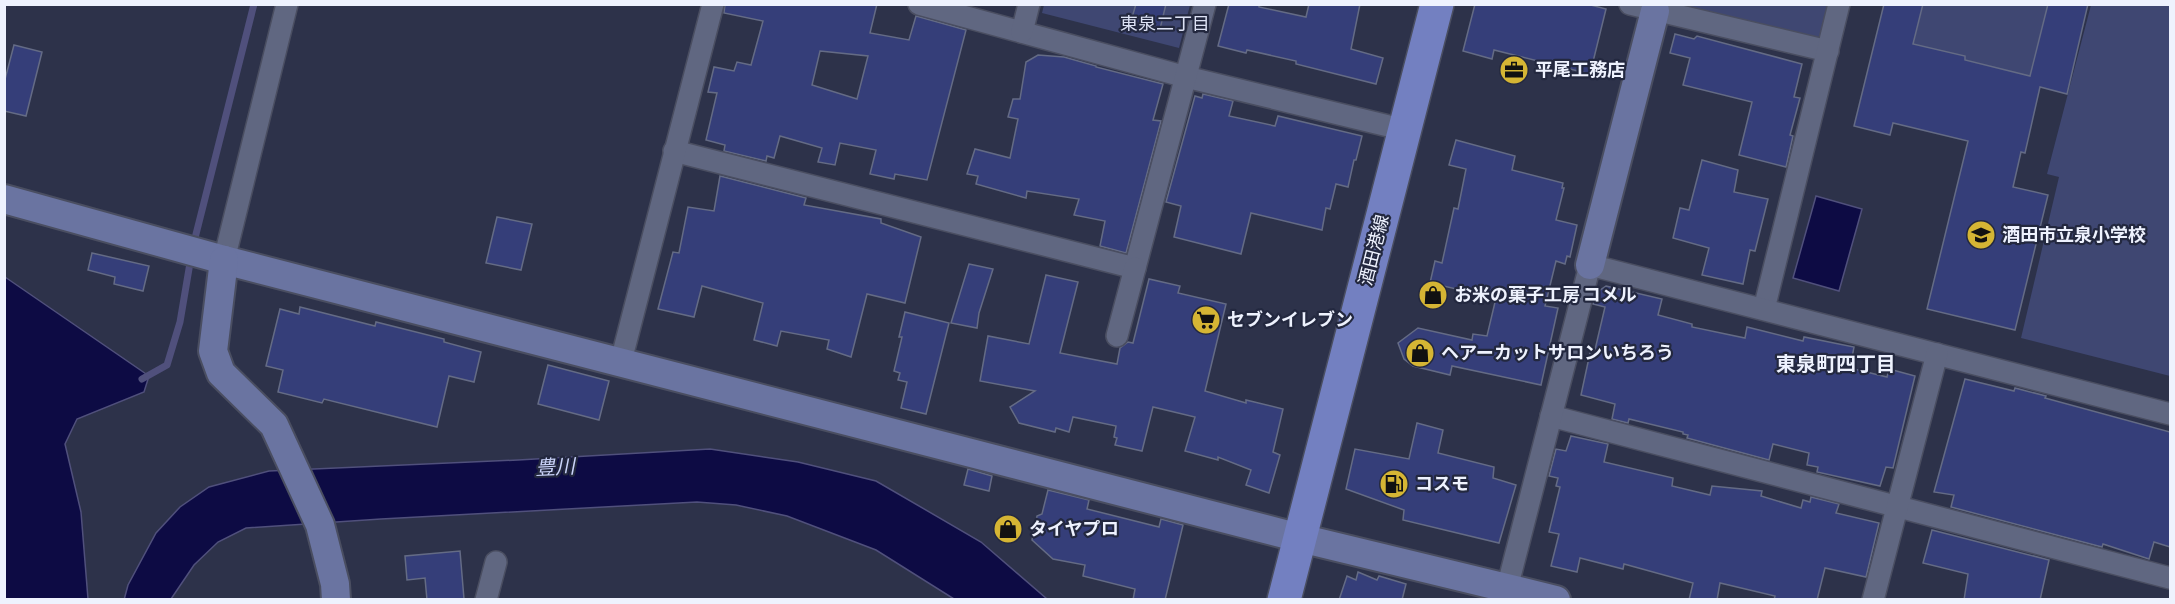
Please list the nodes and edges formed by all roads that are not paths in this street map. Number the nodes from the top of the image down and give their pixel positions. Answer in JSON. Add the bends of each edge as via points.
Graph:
{"nodes":[{"id":1,"x":287,"y":4,"type":"edge"},
{"id":2,"x":713,"y":4,"type":"edge"},
{"id":3,"x":919,"y":4,"type":"edge"},
{"id":4,"x":1029,"y":4,"type":"edge"},
{"id":5,"x":1205,"y":4,"type":"edge"},
{"id":6,"x":1437,"y":4,"type":"edge"},
{"id":7,"x":1839,"y":4,"type":"edge"},
{"id":8,"x":1647,"y":6,"type":"edge"},
{"id":9,"x":1022,"y":33,"type":"junction"},
{"id":10,"x":1828,"y":51,"type":"junction"},
{"id":11,"x":1186,"y":77,"type":"junction"},
{"id":12,"x":1405,"y":130,"type":"junction"},
{"id":13,"x":674,"y":151,"type":"junction"},
{"id":14,"x":4,"y":199,"type":"edge"},
{"id":15,"x":224,"y":260,"type":"junction"},
{"id":16,"x":1590,"y":265,"type":"junction"},
{"id":17,"x":1135,"y":268,"type":"junction"},
{"id":18,"x":1764,"y":309,"type":"junction"},
{"id":19,"x":1117,"y":336,"type":"dead end"},
{"id":20,"x":1936,"y":354,"type":"junction"},
{"id":21,"x":621,"y":361,"type":"junction"},
{"id":22,"x":2170,"y":414,"type":"edge"},
{"id":23,"x":1551,"y":416,"type":"junction"},
{"id":24,"x":1897,"y":506,"type":"junction"},
{"id":25,"x":1300,"y":538,"type":"junction"},
{"id":26,"x":496,"y":562,"type":"dead end"},
{"id":27,"x":2170,"y":578,"type":"edge"},
{"id":28,"x":336,"y":592,"type":"edge"},
{"id":29,"x":1506,"y":594,"type":"edge"},
{"id":30,"x":486,"y":600,"type":"edge"},
{"id":31,"x":1284,"y":600,"type":"edge"},
{"id":32,"x":1556,"y":600,"type":"edge"},
{"id":33,"x":1873,"y":600,"type":"edge"}],
"edges":[{"from":1,"to":15,"type":"street"},
{"from":2,"to":13,"type":"street"},
{"from":3,"to":9,"type":"street"},
{"from":4,"to":9,"type":"street"},
{"from":5,"to":11,"type":"street"},
{"from":6,"to":12,"type":"main road","name":"酒田港線"},
{"from":7,"to":10,"type":"street"},
{"from":8,"to":10,"type":"street"},
{"from":8,"to":16,"type":"street"},
{"from":9,"to":11,"type":"street"},
{"from":10,"to":18,"type":"street"},
{"from":11,"to":12,"type":"street"},
{"from":11,"to":17,"type":"street"},
{"from":12,"to":25,"type":"main road","name":"酒田港線"},
{"from":13,"to":17,"type":"street"},
{"from":13,"to":21,"type":"street"},
{"from":14,"to":15,"type":"street"},
{"from":15,"to":21,"type":"street"},
{"from":15,"to":28,"type":"street","via":[[213,351],[221,373],[274,425],[320,525]]},
{"from":16,"to":18,"type":"street"},
{"from":16,"to":23,"type":"street"},
{"from":17,"to":19,"type":"street"},
{"from":18,"to":20,"type":"street"},
{"from":20,"to":22,"type":"street"},
{"from":20,"to":24,"type":"street"},
{"from":21,"to":25,"type":"street"},
{"from":23,"to":24,"type":"street"},
{"from":23,"to":29,"type":"street"},
{"from":24,"to":27,"type":"street"},
{"from":24,"to":33,"type":"street"},
{"from":25,"to":29,"type":"street"},
{"from":25,"to":31,"type":"main road","name":"酒田港線"},
{"from":26,"to":30,"type":"street"},
{"from":29,"to":32,"type":"street"}]}
